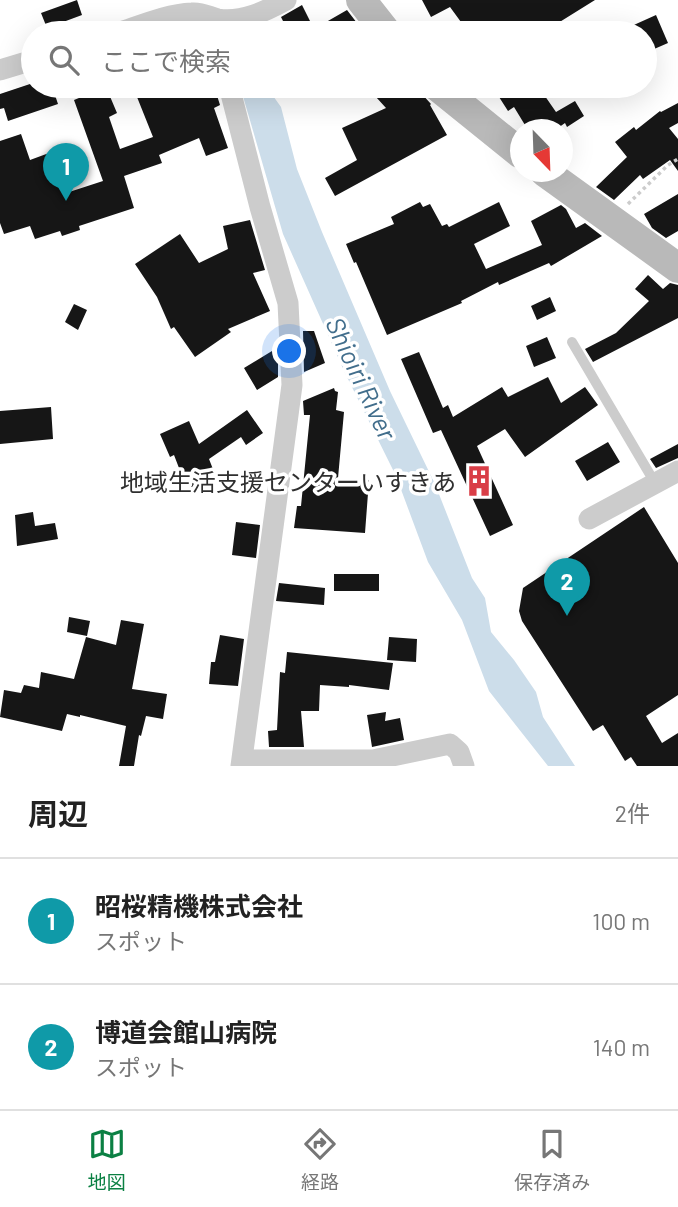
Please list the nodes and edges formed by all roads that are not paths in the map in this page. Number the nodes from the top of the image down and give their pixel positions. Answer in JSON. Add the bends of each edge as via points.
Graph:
{"nodes":[{"id":1,"x":361,"y":0,"type":"edge"},
{"id":2,"x":279,"y":4,"type":"edge"},
{"id":3,"x":155,"y":21,"type":"edge"},
{"id":4,"x":215,"y":21,"type":"edge"},
{"id":5,"x":232,"y":21,"type":"edge"},
{"id":6,"x":378,"y":21,"type":"edge"},
{"id":7,"x":21,"y":64,"type":"edge"},
{"id":8,"x":0,"y":70,"type":"edge"},
{"id":9,"x":232,"y":98,"type":"edge"},
{"id":10,"x":452,"y":98,"type":"edge"},
{"id":11,"x":510,"y":145,"type":"edge"},
{"id":12,"x":559,"y":182,"type":"edge"},
{"id":13,"x":678,"y":268,"type":"edge"},
{"id":14,"x":572,"y":342,"type":"dead end"},
{"id":15,"x":678,"y":471,"type":"edge"},
{"id":16,"x":655,"y":483,"type":"junction"},
{"id":17,"x":589,"y":519,"type":"dead end"},
{"id":18,"x":241,"y":763,"type":"edge"},
{"id":19,"x":464,"y":766,"type":"edge"}],
"edges":[{"from":1,"to":6,"type":"street"},
{"from":2,"to":5,"type":"street"},
{"from":3,"to":4,"type":"street","via":[[195,12]]},
{"from":7,"to":8,"type":"street"},
{"from":9,"to":18,"type":"street","via":[[288,303],[292,385]]},
{"from":10,"to":11,"type":"street"},
{"from":12,"to":13,"type":"street"},
{"from":14,"to":16,"type":"lane"},
{"from":15,"to":16,"type":"street"},
{"from":16,"to":17,"type":"street"},
{"from":18,"to":19,"type":"street","via":[[373,760],[450,744]]}]}
